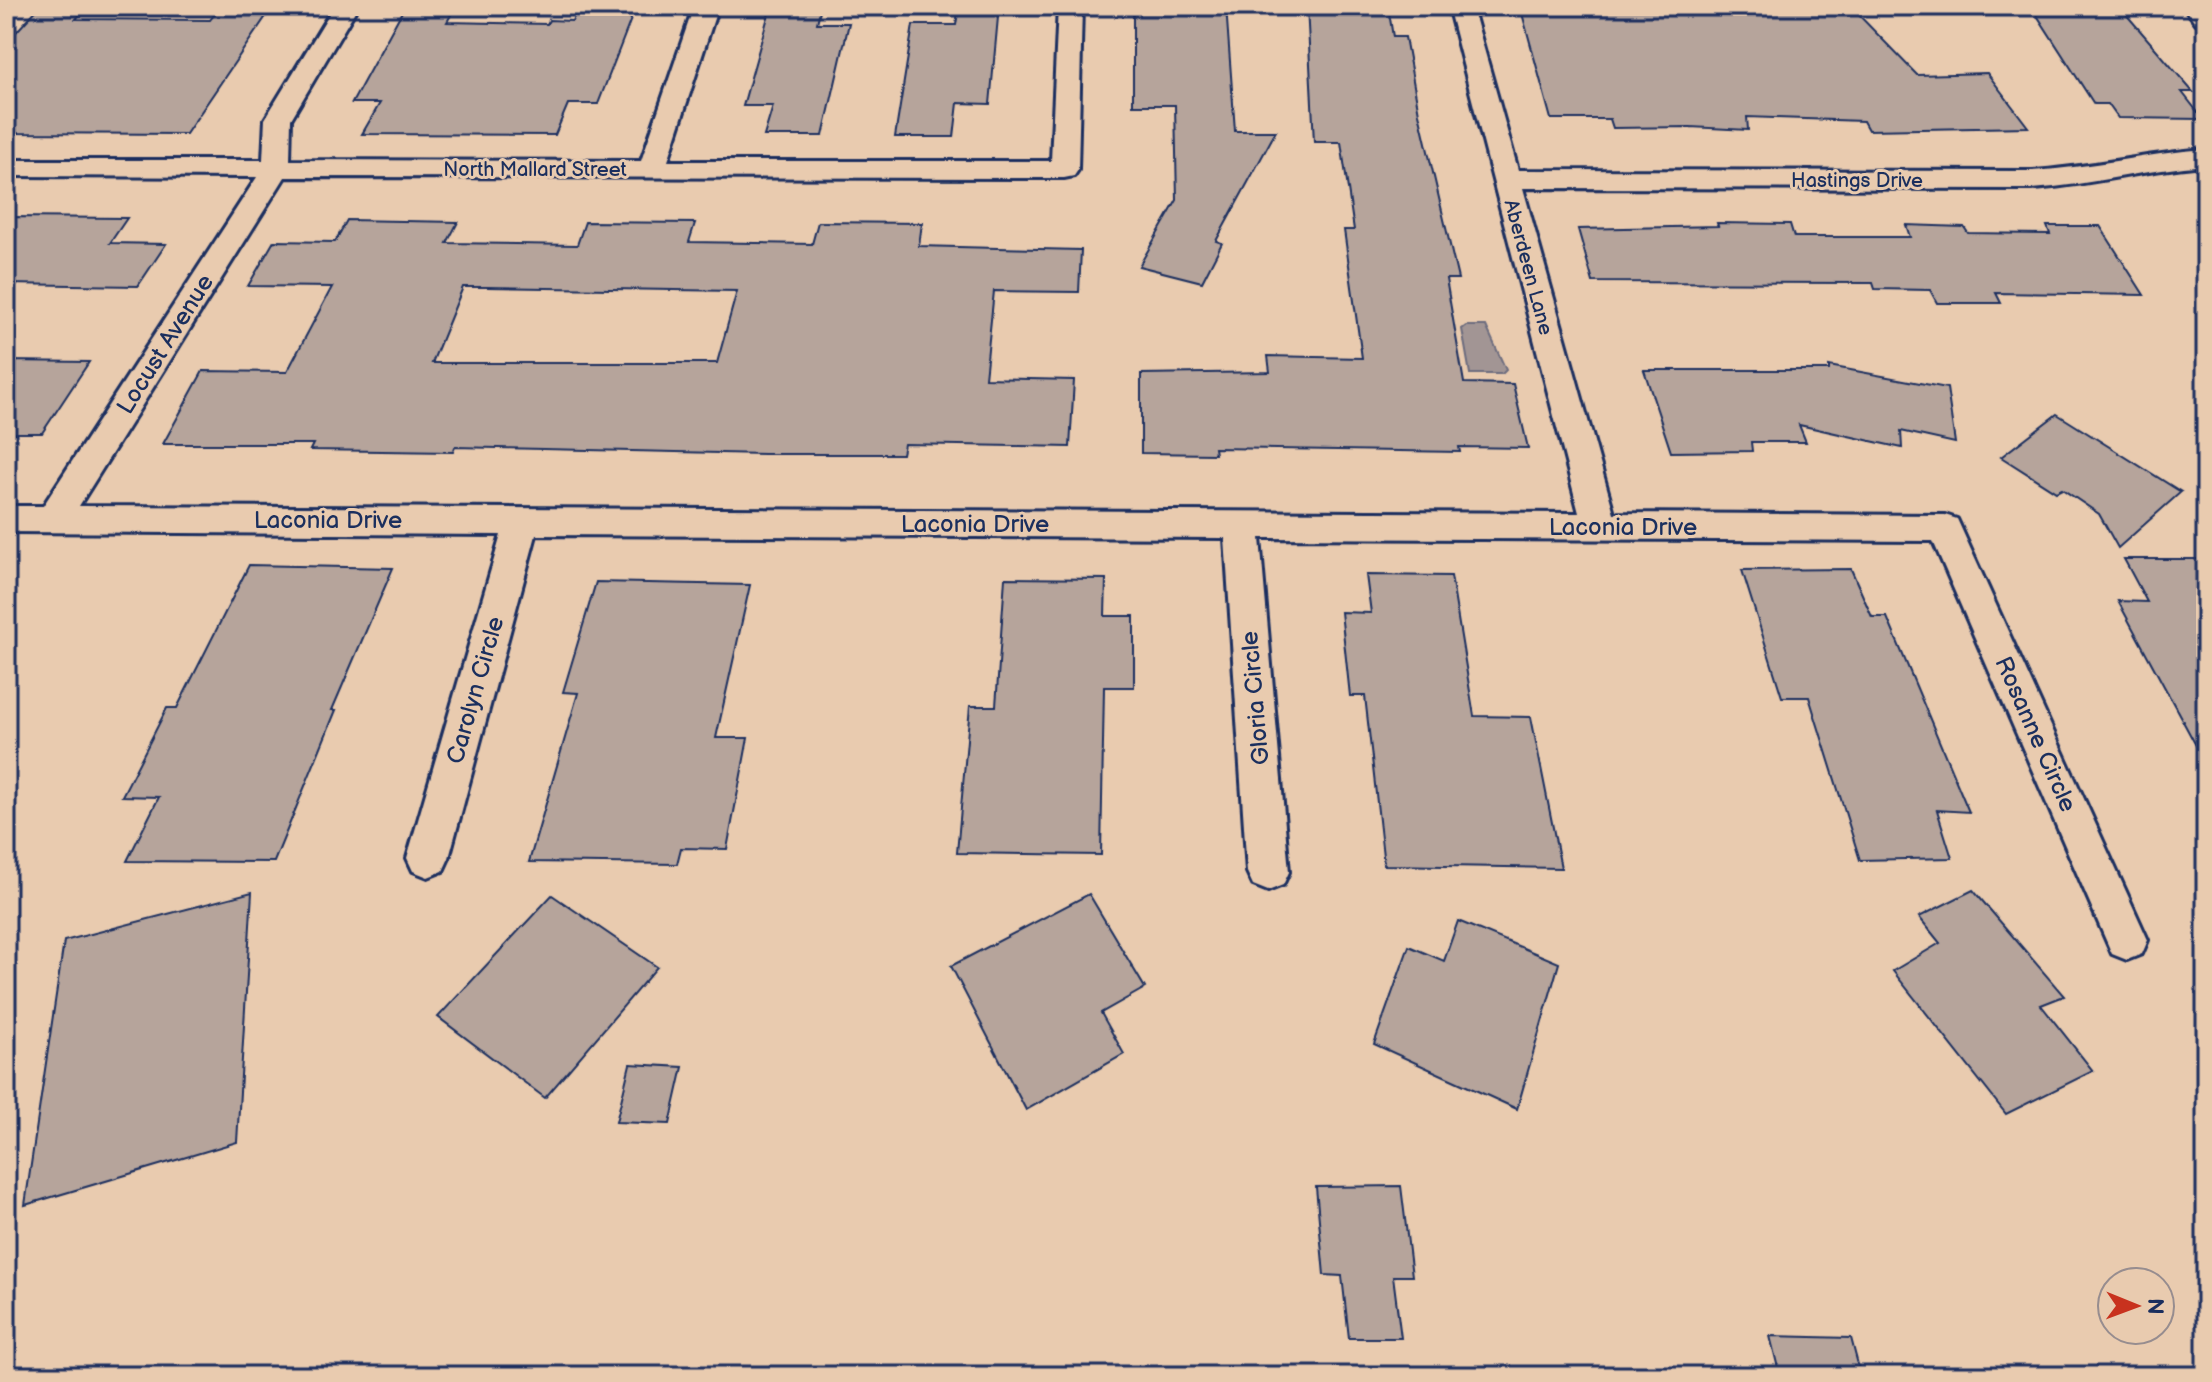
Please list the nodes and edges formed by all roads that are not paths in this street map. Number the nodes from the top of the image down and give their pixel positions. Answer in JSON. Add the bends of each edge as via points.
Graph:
{"nodes":[{"id":1,"x":346,"y":6,"type":"edge"},
{"id":2,"x":706,"y":6,"type":"edge"},
{"id":3,"x":1070,"y":6,"type":"edge"},
{"id":4,"x":1460,"y":6,"type":"edge"},
{"id":5,"x":2206,"y":157,"type":"edge"},
{"id":6,"x":6,"y":168,"type":"edge"},
{"id":7,"x":276,"y":169,"type":"junction"},
{"id":8,"x":652,"y":169,"type":"junction"},
{"id":9,"x":1505,"y":179,"type":"junction"},
{"id":10,"x":6,"y":519,"type":"edge"},
{"id":11,"x":53,"y":519,"type":"junction"},
{"id":12,"x":522,"y":522,"type":"junction"},
{"id":13,"x":1241,"y":525,"type":"junction"},
{"id":14,"x":1600,"y":527,"type":"junction"},
{"id":15,"x":1945,"y":528,"type":"joint"},
{"id":16,"x":428,"y":858,"type":"dead end"},
{"id":17,"x":1268,"y":872,"type":"dead end"},
{"id":18,"x":2127,"y":940,"type":"dead end"}],
"edges":[{"from":1,"to":7,"type":"street","via":[[278,119]]},
{"from":2,"to":8,"type":"street"},
{"from":3,"to":8,"type":"street","name":"North Mallard Street","via":[[1064,170]]},
{"from":4,"to":9,"type":"street","name":"Aberdeen Lane"},
{"from":5,"to":9,"type":"street","name":"Hastings Drive","via":[[2032,180]]},
{"from":6,"to":7,"type":"street","name":"North Mallard Street"},
{"from":7,"to":8,"type":"street","name":"North Mallard Street"},
{"from":7,"to":11,"type":"street","name":"Locust Avenue"},
{"from":9,"to":14,"type":"street","name":"Aberdeen Lane"},
{"from":10,"to":11,"type":"street","name":"Laconia Drive"},
{"from":11,"to":12,"type":"street","name":"Laconia Drive"},
{"from":12,"to":13,"type":"street","name":"Laconia Drive"},
{"from":12,"to":16,"type":"street","name":"Carolyn Circle"},
{"from":13,"to":14,"type":"street","name":"Laconia Drive"},
{"from":13,"to":17,"type":"street","name":"Gloria Circle"},
{"from":14,"to":15,"type":"street","name":"Laconia Drive"},
{"from":15,"to":18,"type":"street","name":"Rosanne Circle"}]}
